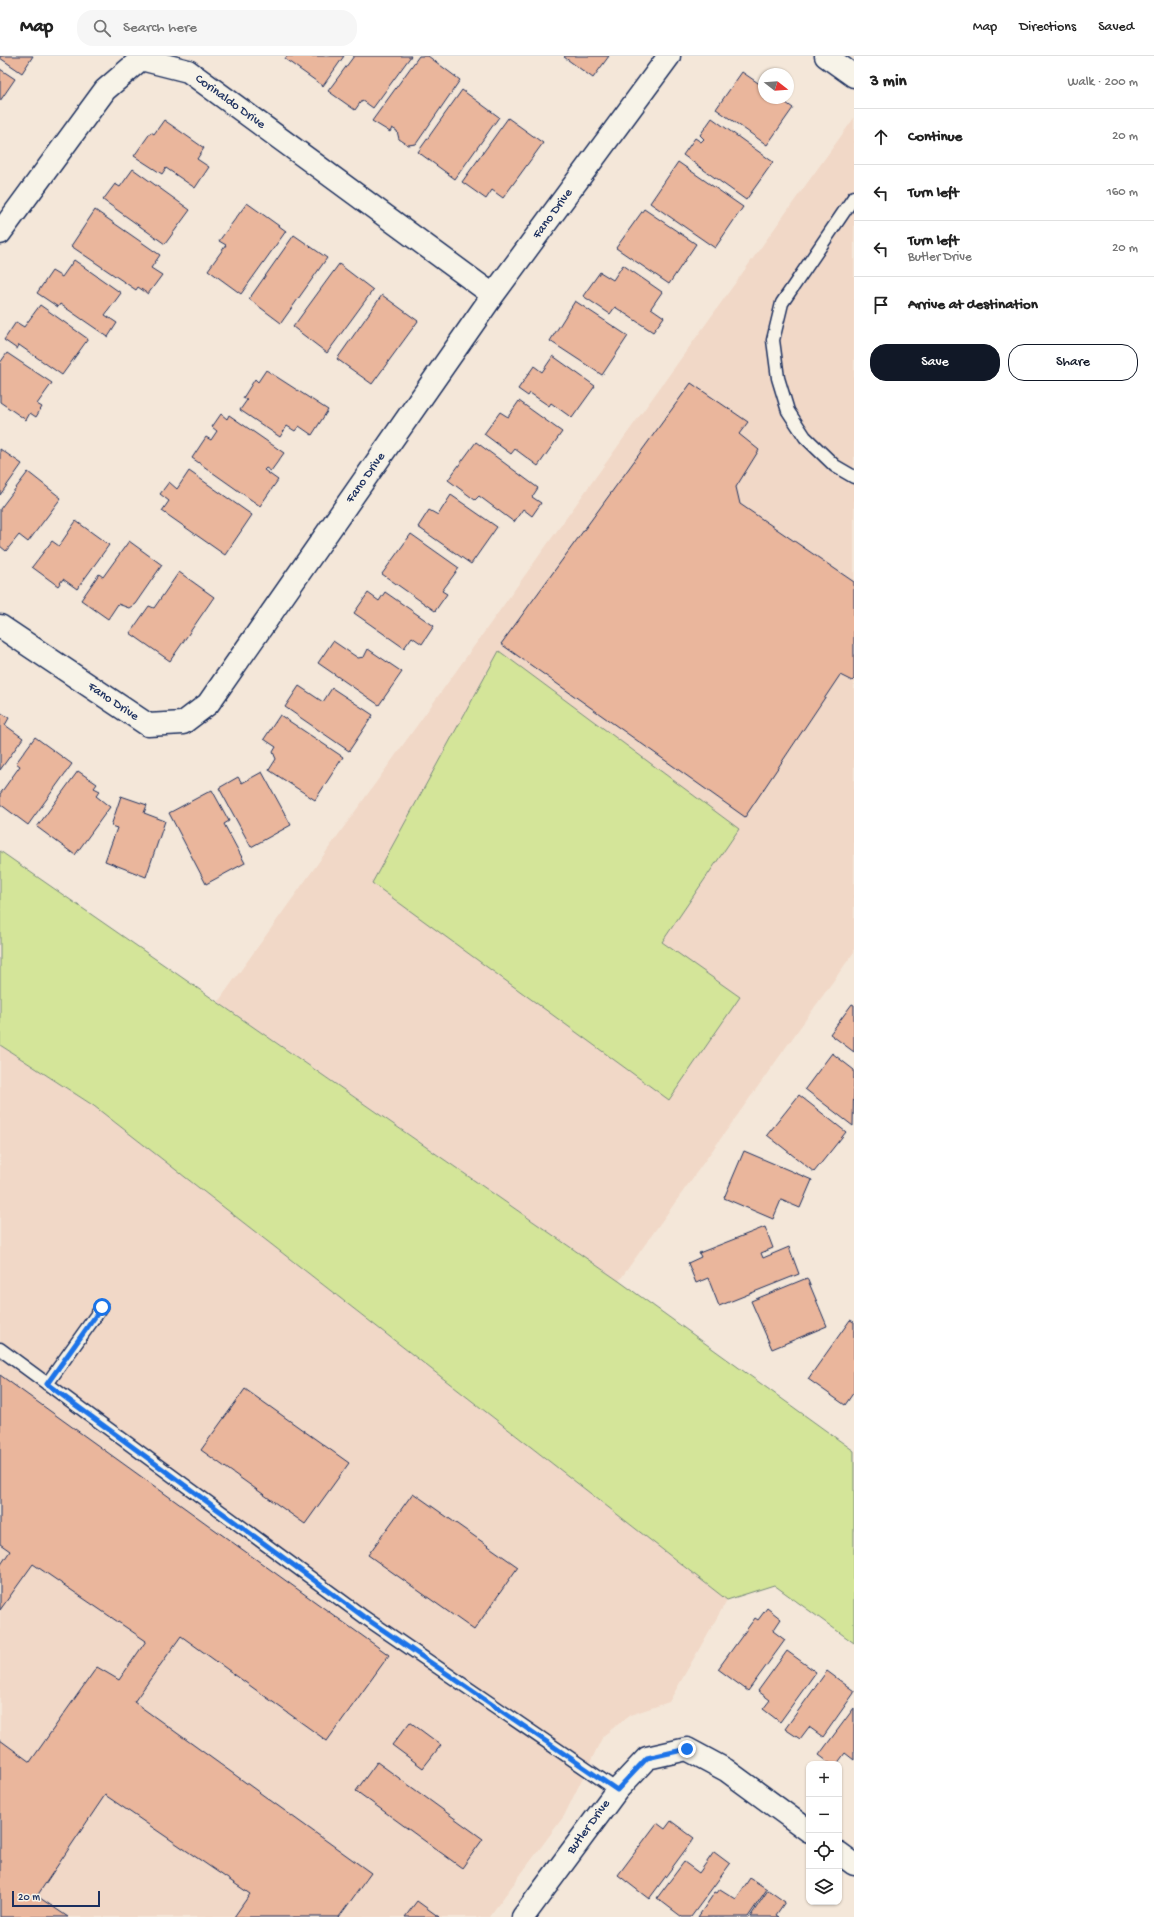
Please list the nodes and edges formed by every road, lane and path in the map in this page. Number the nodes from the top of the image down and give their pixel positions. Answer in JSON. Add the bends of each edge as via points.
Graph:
{"nodes":[{"id":1,"x":669,"y":56,"type":"edge"},
{"id":2,"x":826,"y":56,"type":"edge"},
{"id":3,"x":854,"y":76,"type":"edge"},
{"id":4,"x":854,"y":197,"type":"edge"},
{"id":5,"x":0,"y":233,"type":"edge"},
{"id":6,"x":494,"y":295,"type":"junction"},
{"id":7,"x":854,"y":477,"type":"edge"},
{"id":8,"x":0,"y":626,"type":"edge"},
{"id":9,"x":102,"y":1307,"type":"dead end"},
{"id":10,"x":0,"y":1349,"type":"edge"},
{"id":11,"x":47,"y":1384,"type":"junction"},
{"id":12,"x":617,"y":1790,"type":"junction"},
{"id":13,"x":806,"y":1829,"type":"edge"},
{"id":14,"x":842,"y":1855,"type":"edge"},
{"id":15,"x":854,"y":1864,"type":"edge"},
{"id":16,"x":523,"y":1917,"type":"edge"}],
"edges":[{"from":1,"to":6,"type":"street","name":"Fano Drive"},
{"from":2,"to":3,"type":"street"},
{"from":4,"to":7,"type":"lane","via":[[782,303],[773,340],[778,378],[788,411],[805,437],[835,466]]},
{"from":5,"to":6,"type":"street","name":"Corinaldo Drive","via":[[105,90],[141,59],[188,71]]},
{"from":6,"to":8,"type":"street","name":"Fano Drive","via":[[208,704],[183,723],[148,726]]},
{"from":9,"to":11,"type":"lane"},
{"from":10,"to":11,"type":"lane"},
{"from":11,"to":12,"type":"lane","via":[[364,1617]]},
{"from":12,"to":13,"type":"street","name":"Butler Drive","via":[[647,1758],[687,1749],[726,1770]]},
{"from":12,"to":16,"type":"street","name":"Butler Drive"},
{"from":14,"to":15,"type":"street"}]}
